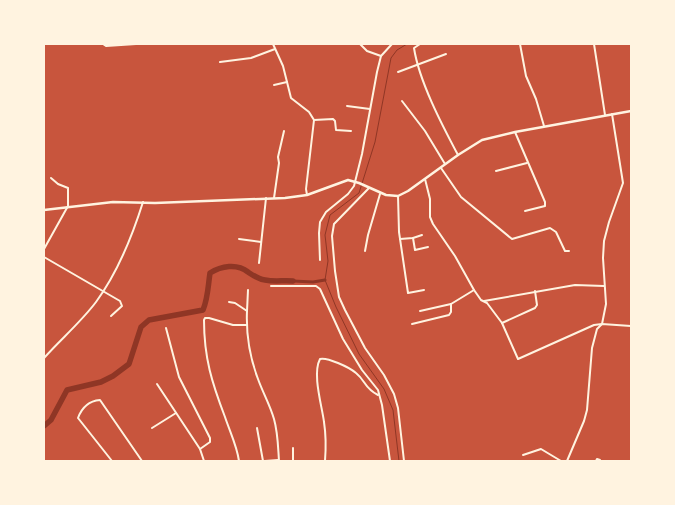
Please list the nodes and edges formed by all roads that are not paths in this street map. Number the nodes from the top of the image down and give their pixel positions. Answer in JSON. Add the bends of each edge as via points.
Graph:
{"nodes":[{"id":1,"x":104,"y":44,"type":"edge"},
{"id":2,"x":136,"y":44,"type":"edge"},
{"id":3,"x":273,"y":44,"type":"edge"},
{"id":4,"x":360,"y":44,"type":"edge"},
{"id":5,"x":392,"y":44,"type":"edge"},
{"id":6,"x":420,"y":44,"type":"edge"},
{"id":7,"x":520,"y":44,"type":"edge"},
{"id":8,"x":594,"y":44,"type":"edge"},
{"id":9,"x":275,"y":49,"type":"junction"},
{"id":10,"x":446,"y":54,"type":"dead end"},
{"id":11,"x":381,"y":56,"type":"junction"},
{"id":12,"x":220,"y":62,"type":"dead end"},
{"id":13,"x":418,"y":65,"type":"junction"},
{"id":14,"x":398,"y":72,"type":"dead end"},
{"id":15,"x":286,"y":82,"type":"junction"},
{"id":16,"x":274,"y":85,"type":"dead end"},
{"id":17,"x":402,"y":101,"type":"dead end"},
{"id":18,"x":347,"y":106,"type":"dead end"},
{"id":19,"x":370,"y":109,"type":"junction"},
{"id":20,"x":631,"y":111,"type":"edge"},
{"id":21,"x":612,"y":114,"type":"junction"},
{"id":22,"x":606,"y":115,"type":"junction"},
{"id":23,"x":314,"y":120,"type":"junction"},
{"id":24,"x":544,"y":126,"type":"junction"},
{"id":25,"x":284,"y":131,"type":"dead end"},
{"id":26,"x":351,"y":131,"type":"dead end"},
{"id":27,"x":515,"y":132,"type":"junction"},
{"id":28,"x":458,"y":155,"type":"junction"},
{"id":29,"x":528,"y":163,"type":"junction"},
{"id":30,"x":445,"y":164,"type":"junction"},
{"id":31,"x":440,"y":167,"type":"junction"},
{"id":32,"x":496,"y":171,"type":"dead end"},
{"id":33,"x":51,"y":178,"type":"dead end"},
{"id":34,"x":425,"y":179,"type":"junction"},
{"id":35,"x":357,"y":182,"type":"junction"},
{"id":36,"x":369,"y":188,"type":"junction"},
{"id":37,"x":380,"y":194,"type":"junction"},
{"id":38,"x":307,"y":195,"type":"junction"},
{"id":39,"x":398,"y":196,"type":"junction"},
{"id":40,"x":266,"y":198,"type":"junction"},
{"id":41,"x":274,"y":198,"type":"junction"},
{"id":42,"x":143,"y":202,"type":"junction"},
{"id":43,"x":68,"y":206,"type":"junction"},
{"id":44,"x":44,"y":210,"type":"edge"},
{"id":45,"x":525,"y":211,"type":"dead end"},
{"id":46,"x":422,"y":235,"type":"dead end"},
{"id":47,"x":413,"y":238,"type":"junction"},
{"id":48,"x":239,"y":239,"type":"dead end"},
{"id":49,"x":400,"y":239,"type":"junction"},
{"id":50,"x":261,"y":242,"type":"junction"},
{"id":51,"x":428,"y":247,"type":"dead end"},
{"id":52,"x":44,"y":249,"type":"edge"},
{"id":53,"x":365,"y":251,"type":"dead end"},
{"id":54,"x":569,"y":251,"type":"dead end"},
{"id":55,"x":44,"y":256,"type":"edge"},
{"id":56,"x":320,"y":260,"type":"dead end"},
{"id":57,"x":259,"y":263,"type":"dead end"},
{"id":58,"x":271,"y":286,"type":"dead end"},
{"id":59,"x":604,"y":286,"type":"junction"},
{"id":60,"x":248,"y":290,"type":"dead end"},
{"id":61,"x":424,"y":290,"type":"dead end"},
{"id":62,"x":474,"y":290,"type":"junction"},
{"id":63,"x":104,"y":291,"type":"junction"},
{"id":64,"x":535,"y":291,"type":"junction"},
{"id":65,"x":484,"y":301,"type":"junction"},
{"id":66,"x":229,"y":302,"type":"dead end"},
{"id":67,"x":451,"y":304,"type":"junction"},
{"id":68,"x":247,"y":311,"type":"junction"},
{"id":69,"x":420,"y":311,"type":"dead end"},
{"id":70,"x":111,"y":316,"type":"dead end"},
{"id":71,"x":502,"y":323,"type":"junction"},
{"id":72,"x":412,"y":324,"type":"dead end"},
{"id":73,"x":602,"y":324,"type":"junction"},
{"id":74,"x":246,"y":325,"type":"junction"},
{"id":75,"x":631,"y":326,"type":"edge"},
{"id":76,"x":166,"y":328,"type":"dead end"},
{"id":77,"x":44,"y":358,"type":"edge"},
{"id":78,"x":157,"y":384,"type":"dead end"},
{"id":79,"x":379,"y":395,"type":"junction"},
{"id":80,"x":176,"y":413,"type":"junction"},
{"id":81,"x":152,"y":428,"type":"dead end"},
{"id":82,"x":258,"y":428,"type":"dead end"},
{"id":83,"x":293,"y":448,"type":"dead end"},
{"id":84,"x":200,"y":450,"type":"junction"},
{"id":85,"x":523,"y":455,"type":"dead end"},
{"id":86,"x":600,"y":460,"type":"dead end"},
{"id":87,"x":112,"y":461,"type":"edge"},
{"id":88,"x":142,"y":461,"type":"edge"},
{"id":89,"x":204,"y":461,"type":"edge"},
{"id":90,"x":239,"y":461,"type":"edge"},
{"id":91,"x":264,"y":461,"type":"edge"},
{"id":92,"x":278,"y":461,"type":"edge"},
{"id":93,"x":293,"y":461,"type":"edge"},
{"id":94,"x":325,"y":461,"type":"edge"},
{"id":95,"x":390,"y":461,"type":"edge"},
{"id":96,"x":404,"y":461,"type":"edge"},
{"id":97,"x":561,"y":461,"type":"edge"},
{"id":98,"x":568,"y":461,"type":"edge"},
{"id":99,"x":596,"y":461,"type":"edge"}],
"edges":[{"from":1,"to":2,"type":"street"},
{"from":3,"to":9,"type":"street"},
{"from":4,"to":11,"type":"street","via":[[367,51]]},
{"from":5,"to":11,"type":"street"},
{"from":6,"to":13,"type":"street","via":[[414,48]]},
{"from":7,"to":24,"type":"street","via":[[526,76]]},
{"from":8,"to":22,"type":"street"},
{"from":9,"to":12,"type":"street","via":[[251,58]]},
{"from":9,"to":15,"type":"street"},
{"from":10,"to":13,"type":"street"},
{"from":11,"to":19,"type":"street"},
{"from":13,"to":14,"type":"street"},
{"from":13,"to":28,"type":"street"},
{"from":15,"to":16,"type":"street"},
{"from":15,"to":23,"type":"street","via":[[292,99]]},
{"from":17,"to":30,"type":"street"},
{"from":18,"to":19,"type":"street"},
{"from":19,"to":35,"type":"street"},
{"from":20,"to":21,"type":"street"},
{"from":21,"to":22,"type":"street"},
{"from":21,"to":59,"type":"street","via":[[623,179],[604,241]]},
{"from":22,"to":24,"type":"street"},
{"from":23,"to":26,"type":"street","via":[[333,119],[336,130]]},
{"from":23,"to":38,"type":"street"},
{"from":24,"to":27,"type":"street"},
{"from":25,"to":41,"type":"street"},
{"from":27,"to":28,"type":"street","via":[[482,140]]},
{"from":27,"to":29,"type":"street"},
{"from":28,"to":30,"type":"street"},
{"from":29,"to":32,"type":"street"},
{"from":29,"to":45,"type":"street","via":[[545,204],[542,208]]},
{"from":30,"to":31,"type":"street"},
{"from":31,"to":34,"type":"street"},
{"from":31,"to":54,"type":"street","via":[[461,197],[512,239],[550,228],[556,232],[564,252]]},
{"from":33,"to":43,"type":"street","via":[[68,188]]},
{"from":34,"to":39,"type":"street"},
{"from":34,"to":62,"type":"street","via":[[431,220]]},
{"from":35,"to":36,"type":"street"},
{"from":35,"to":38,"type":"street","via":[[343,181]]},
{"from":35,"to":56,"type":"street","via":[[320,222]]},
{"from":36,"to":37,"type":"street"},
{"from":36,"to":96,"type":"street","via":[[334,224],[335,270],[339,297],[345,310],[396,399]]},
{"from":37,"to":39,"type":"street"},
{"from":37,"to":53,"type":"street"},
{"from":38,"to":41,"type":"street"},
{"from":39,"to":49,"type":"street"},
{"from":40,"to":41,"type":"street"},
{"from":40,"to":42,"type":"street"},
{"from":40,"to":50,"type":"street"},
{"from":42,"to":43,"type":"street"},
{"from":42,"to":63,"type":"street","via":[[130,241]]},
{"from":43,"to":44,"type":"street"},
{"from":43,"to":52,"type":"street"},
{"from":46,"to":47,"type":"street"},
{"from":47,"to":49,"type":"street"},
{"from":47,"to":51,"type":"street","via":[[415,250]]},
{"from":48,"to":50,"type":"street"},
{"from":49,"to":61,"type":"street","via":[[408,293]]},
{"from":50,"to":57,"type":"street"},
{"from":55,"to":63,"type":"street"},
{"from":58,"to":79,"type":"street","via":[[318,287],[343,339]]},
{"from":59,"to":64,"type":"street","via":[[575,285]]},
{"from":59,"to":73,"type":"street","via":[[606,304]]},
{"from":60,"to":68,"type":"street"},
{"from":62,"to":65,"type":"street"},
{"from":62,"to":67,"type":"street"},
{"from":63,"to":70,"type":"street","via":[[122,303]]},
{"from":63,"to":77,"type":"street"},
{"from":64,"to":65,"type":"street"},
{"from":64,"to":71,"type":"street","via":[[535,308]]},
{"from":65,"to":71,"type":"street"},
{"from":66,"to":68,"type":"street"},
{"from":67,"to":69,"type":"street"},
{"from":67,"to":72,"type":"street","via":[[449,315]]},
{"from":68,"to":74,"type":"street"},
{"from":71,"to":73,"type":"street","via":[[520,359]]},
{"from":73,"to":75,"type":"street"},
{"from":73,"to":98,"type":"street","via":[[596,329],[592,348],[584,421]]},
{"from":74,"to":90,"type":"street","via":[[233,326],[207,318],[204,320],[208,368]]},
{"from":74,"to":92,"type":"street","via":[[253,363],[275,420]]},
{"from":76,"to":84,"type":"street","via":[[179,377],[210,438],[210,442]]},
{"from":78,"to":80,"type":"street"},
{"from":79,"to":94,"type":"street","via":[[355,372],[328,359],[320,359],[318,380]]},
{"from":79,"to":95,"type":"street"},
{"from":80,"to":81,"type":"street"},
{"from":80,"to":84,"type":"street"},
{"from":82,"to":91,"type":"street"},
{"from":83,"to":93,"type":"street"},
{"from":84,"to":89,"type":"street"},
{"from":85,"to":97,"type":"street","via":[[541,449]]},
{"from":86,"to":99,"type":"street"},
{"from":87,"to":88,"type":"street","via":[[78,418],[88,404],[98,400]]},
{"from":91,"to":92,"type":"street"}]}
